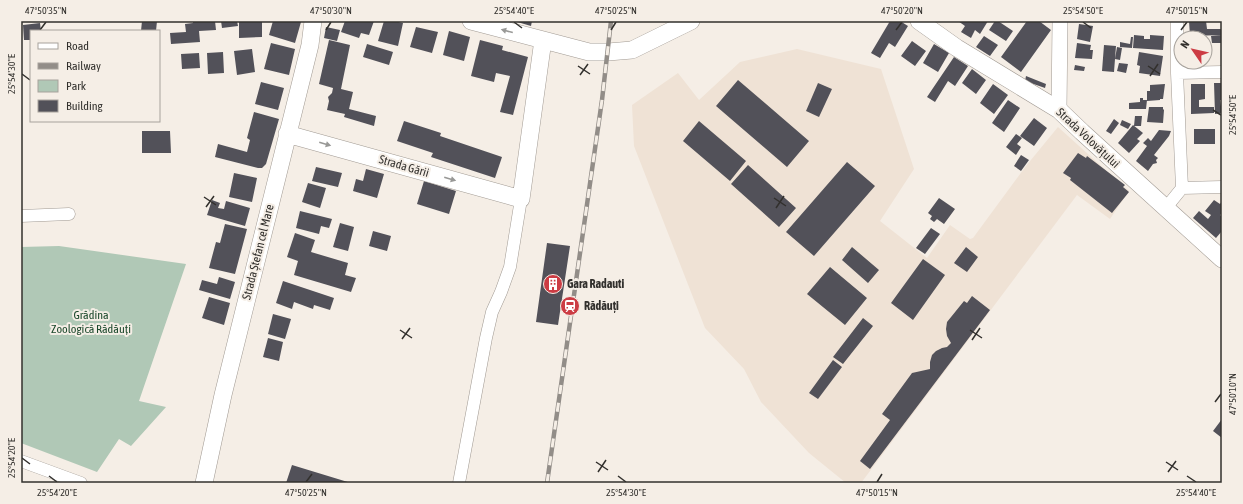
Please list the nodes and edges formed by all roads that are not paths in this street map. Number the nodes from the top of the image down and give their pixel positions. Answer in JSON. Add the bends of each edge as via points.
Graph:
{"nodes":[{"id":1,"x":313,"y":21,"type":"edge"},
{"id":2,"x":471,"y":21,"type":"edge"},
{"id":3,"x":691,"y":21,"type":"edge"},
{"id":4,"x":919,"y":21,"type":"edge"},
{"id":5,"x":1060,"y":21,"type":"edge"},
{"id":6,"x":1177,"y":21,"type":"edge"},
{"id":7,"x":543,"y":40,"type":"junction"},
{"id":8,"x":1222,"y":72,"type":"edge"},
{"id":9,"x":1177,"y":73,"type":"junction"},
{"id":10,"x":1058,"y":110,"type":"junction"},
{"id":11,"x":287,"y":134,"type":"junction"},
{"id":12,"x":1222,"y":187,"type":"edge"},
{"id":13,"x":1182,"y":188,"type":"junction"},
{"id":14,"x":521,"y":199,"type":"junction"},
{"id":15,"x":1165,"y":209,"type":"junction"},
{"id":16,"x":69,"y":214,"type":"dead end"},
{"id":17,"x":21,"y":216,"type":"edge"},
{"id":18,"x":1222,"y":259,"type":"edge"},
{"id":19,"x":21,"y":461,"type":"edge"},
{"id":20,"x":81,"y":483,"type":"edge"},
{"id":21,"x":204,"y":483,"type":"edge"},
{"id":22,"x":459,"y":483,"type":"edge"}],
"edges":[{"from":1,"to":11,"type":"main road","name":"Strada Ștefan cel Mare","via":[[310,44]]},
{"from":7,"to":2,"type":"main road","one_way":true},
{"from":3,"to":7,"type":"main road","via":[[632,50],[589,52]]},
{"from":4,"to":10,"type":"main road","name":"Strada Volovățului","via":[[957,48]]},
{"from":5,"to":10,"type":"street"},
{"from":6,"to":9,"type":"street"},
{"from":7,"to":14,"type":"main road"},
{"from":8,"to":9,"type":"street"},
{"from":9,"to":13,"type":"street"},
{"from":10,"to":15,"type":"main road","name":"Strada Volovățului"},
{"from":11,"to":14,"type":"main road","name":"Strada Gării","one_way":true},
{"from":11,"to":21,"type":"main road","name":"Strada Ștefan cel Mare"},
{"from":12,"to":13,"type":"street"},
{"from":13,"to":15,"type":"street"},
{"from":14,"to":22,"type":"street","via":[[510,267],[492,312]]},
{"from":15,"to":18,"type":"main road","name":"Strada Volovățului"},
{"from":16,"to":17,"type":"street"},
{"from":19,"to":20,"type":"street"}]}
